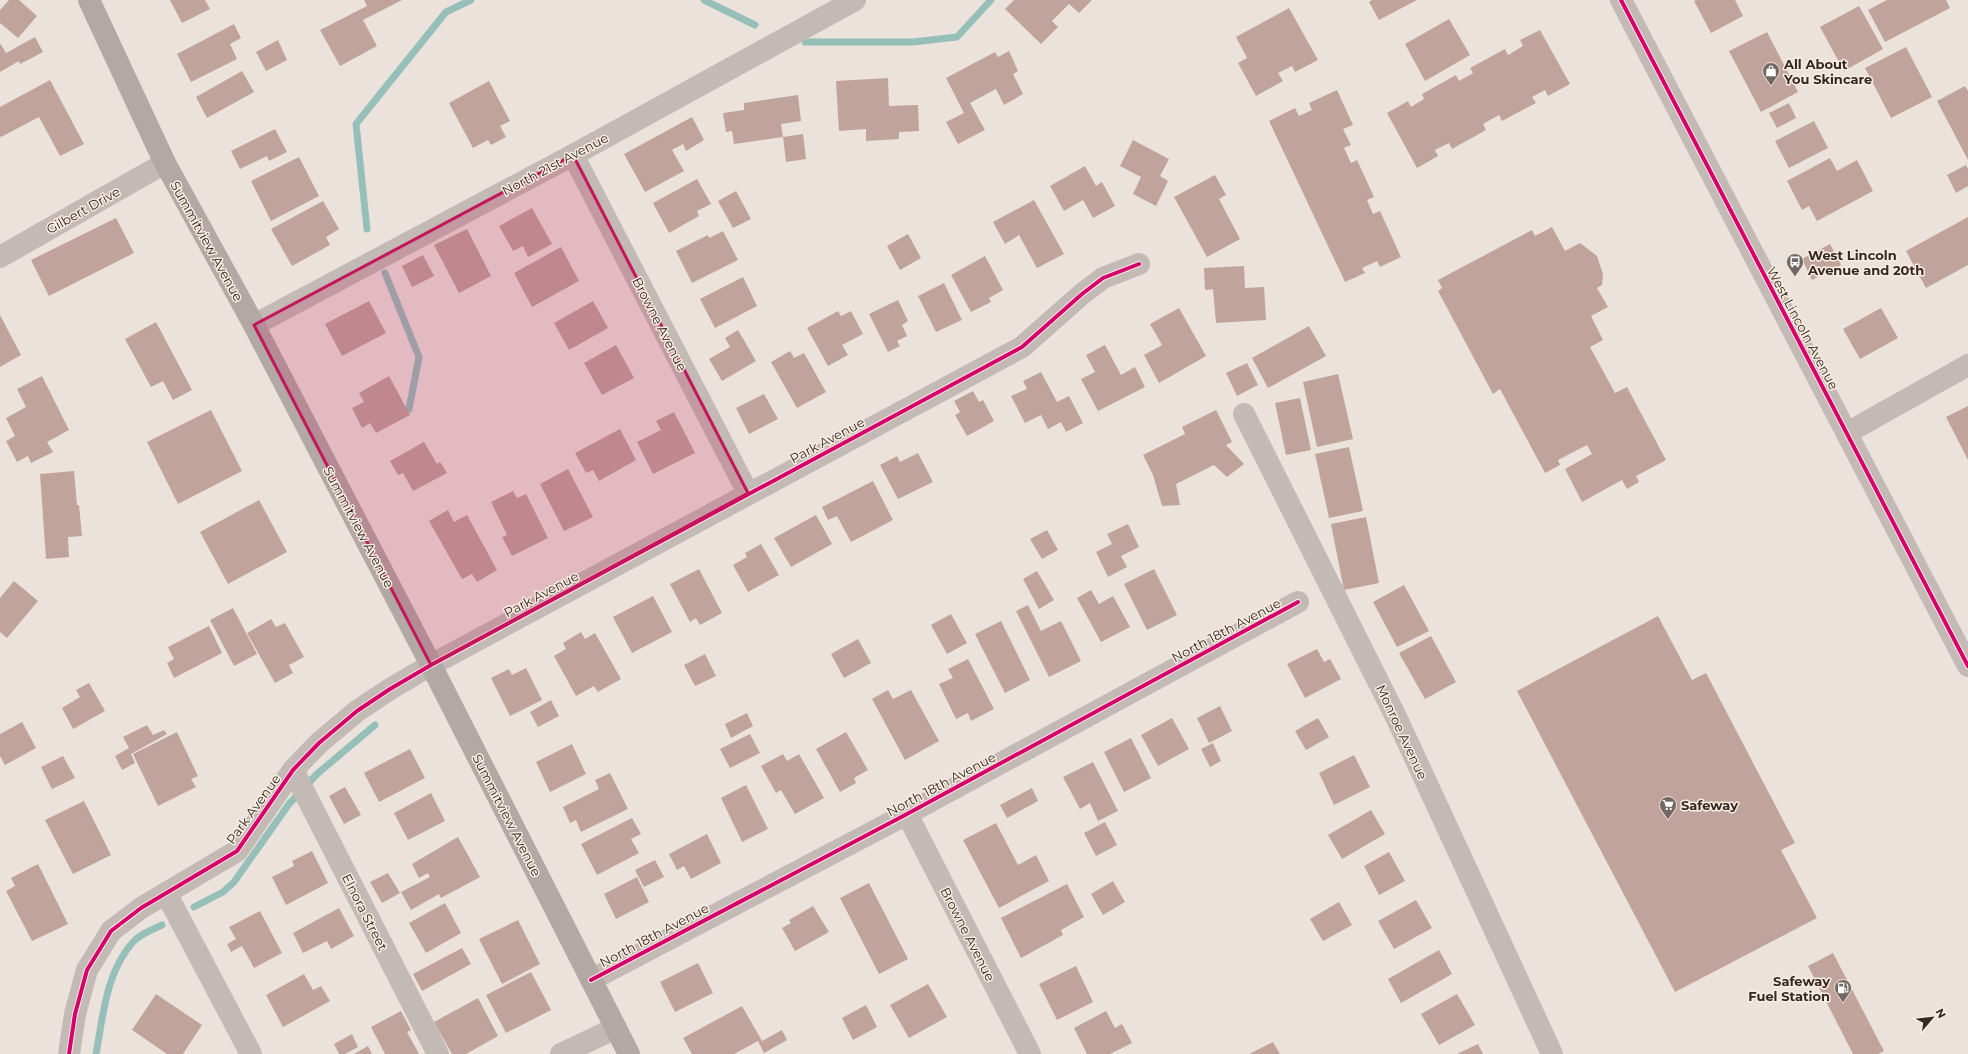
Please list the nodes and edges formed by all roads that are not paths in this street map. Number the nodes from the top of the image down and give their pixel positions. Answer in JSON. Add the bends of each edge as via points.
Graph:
{"nodes":[{"id":1,"x":89,"y":0,"type":"edge"},
{"id":2,"x":855,"y":0,"type":"edge"},
{"id":3,"x":1621,"y":0,"type":"edge"},
{"id":4,"x":573,"y":155,"type":"junction"},
{"id":5,"x":165,"y":163,"type":"junction"},
{"id":6,"x":0,"y":257,"type":"edge"},
{"id":7,"x":1139,"y":264,"type":"dead end"},
{"id":8,"x":254,"y":326,"type":"junction"},
{"id":9,"x":1968,"y":365,"type":"edge"},
{"id":10,"x":1244,"y":414,"type":"dead end"},
{"id":11,"x":1847,"y":433,"type":"junction"},
{"id":12,"x":748,"y":493,"type":"junction"},
{"id":13,"x":1298,"y":602,"type":"dead end"},
{"id":14,"x":431,"y":665,"type":"junction"},
{"id":15,"x":1968,"y":666,"type":"edge"},
{"id":16,"x":299,"y":783,"type":"junction"},
{"id":17,"x":907,"y":814,"type":"junction"},
{"id":18,"x":166,"y":893,"type":"junction"},
{"id":19,"x":591,"y":980,"type":"junction"},
{"id":20,"x":616,"y":1028,"type":"junction"},
{"id":21,"x":69,"y":1054,"type":"edge"},
{"id":22,"x":251,"y":1054,"type":"edge"},
{"id":23,"x":438,"y":1054,"type":"edge"},
{"id":24,"x":561,"y":1054,"type":"edge"},
{"id":25,"x":629,"y":1054,"type":"edge"},
{"id":26,"x":1030,"y":1054,"type":"edge"},
{"id":27,"x":1552,"y":1054,"type":"edge"}],
"edges":[{"from":1,"to":5,"type":"main road","name":"Summitview Avenue"},
{"from":2,"to":4,"type":"street","name":"North 21st Avenue"},
{"from":3,"to":11,"type":"street","name":"West Lincoln Avenue"},
{"from":4,"to":8,"type":"street","name":"North 21st Avenue"},
{"from":4,"to":12,"type":"street","name":"Browne Avenue"},
{"from":5,"to":6,"type":"street","name":"Gilbert Drive"},
{"from":5,"to":8,"type":"main road","name":"Summitview Avenue"},
{"from":7,"to":12,"type":"street","name":"Park Avenue","via":[[1104,278],[1022,347]]},
{"from":8,"to":14,"type":"main road","name":"Summitview Avenue"},
{"from":9,"to":11,"type":"street"},
{"from":10,"to":27,"type":"street","name":"Monroe Avenue","via":[[1397,719]]},
{"from":11,"to":15,"type":"street","name":"West Lincoln Avenue"},
{"from":12,"to":14,"type":"street","name":"Park Avenue"},
{"from":13,"to":17,"type":"street","name":"North 18th Avenue"},
{"from":14,"to":16,"type":"street","name":"Park Avenue","via":[[390,689],[319,743]]},
{"from":14,"to":19,"type":"main road","name":"Summitview Avenue"},
{"from":16,"to":18,"type":"street","name":"Park Avenue","via":[[237,851]]},
{"from":16,"to":23,"type":"street","name":"Elnora Street"},
{"from":17,"to":19,"type":"street","name":"North 18th Avenue"},
{"from":17,"to":26,"type":"street","name":"Browne Avenue"},
{"from":18,"to":21,"type":"street","name":"Park Avenue","via":[[141,908],[111,932],[87,970],[75,1014]]},
{"from":18,"to":22,"type":"street"},
{"from":19,"to":20,"type":"main road","name":"Summitview Avenue"},
{"from":20,"to":24,"type":"street"},
{"from":20,"to":25,"type":"main road","name":"Summitview Avenue"}]}
